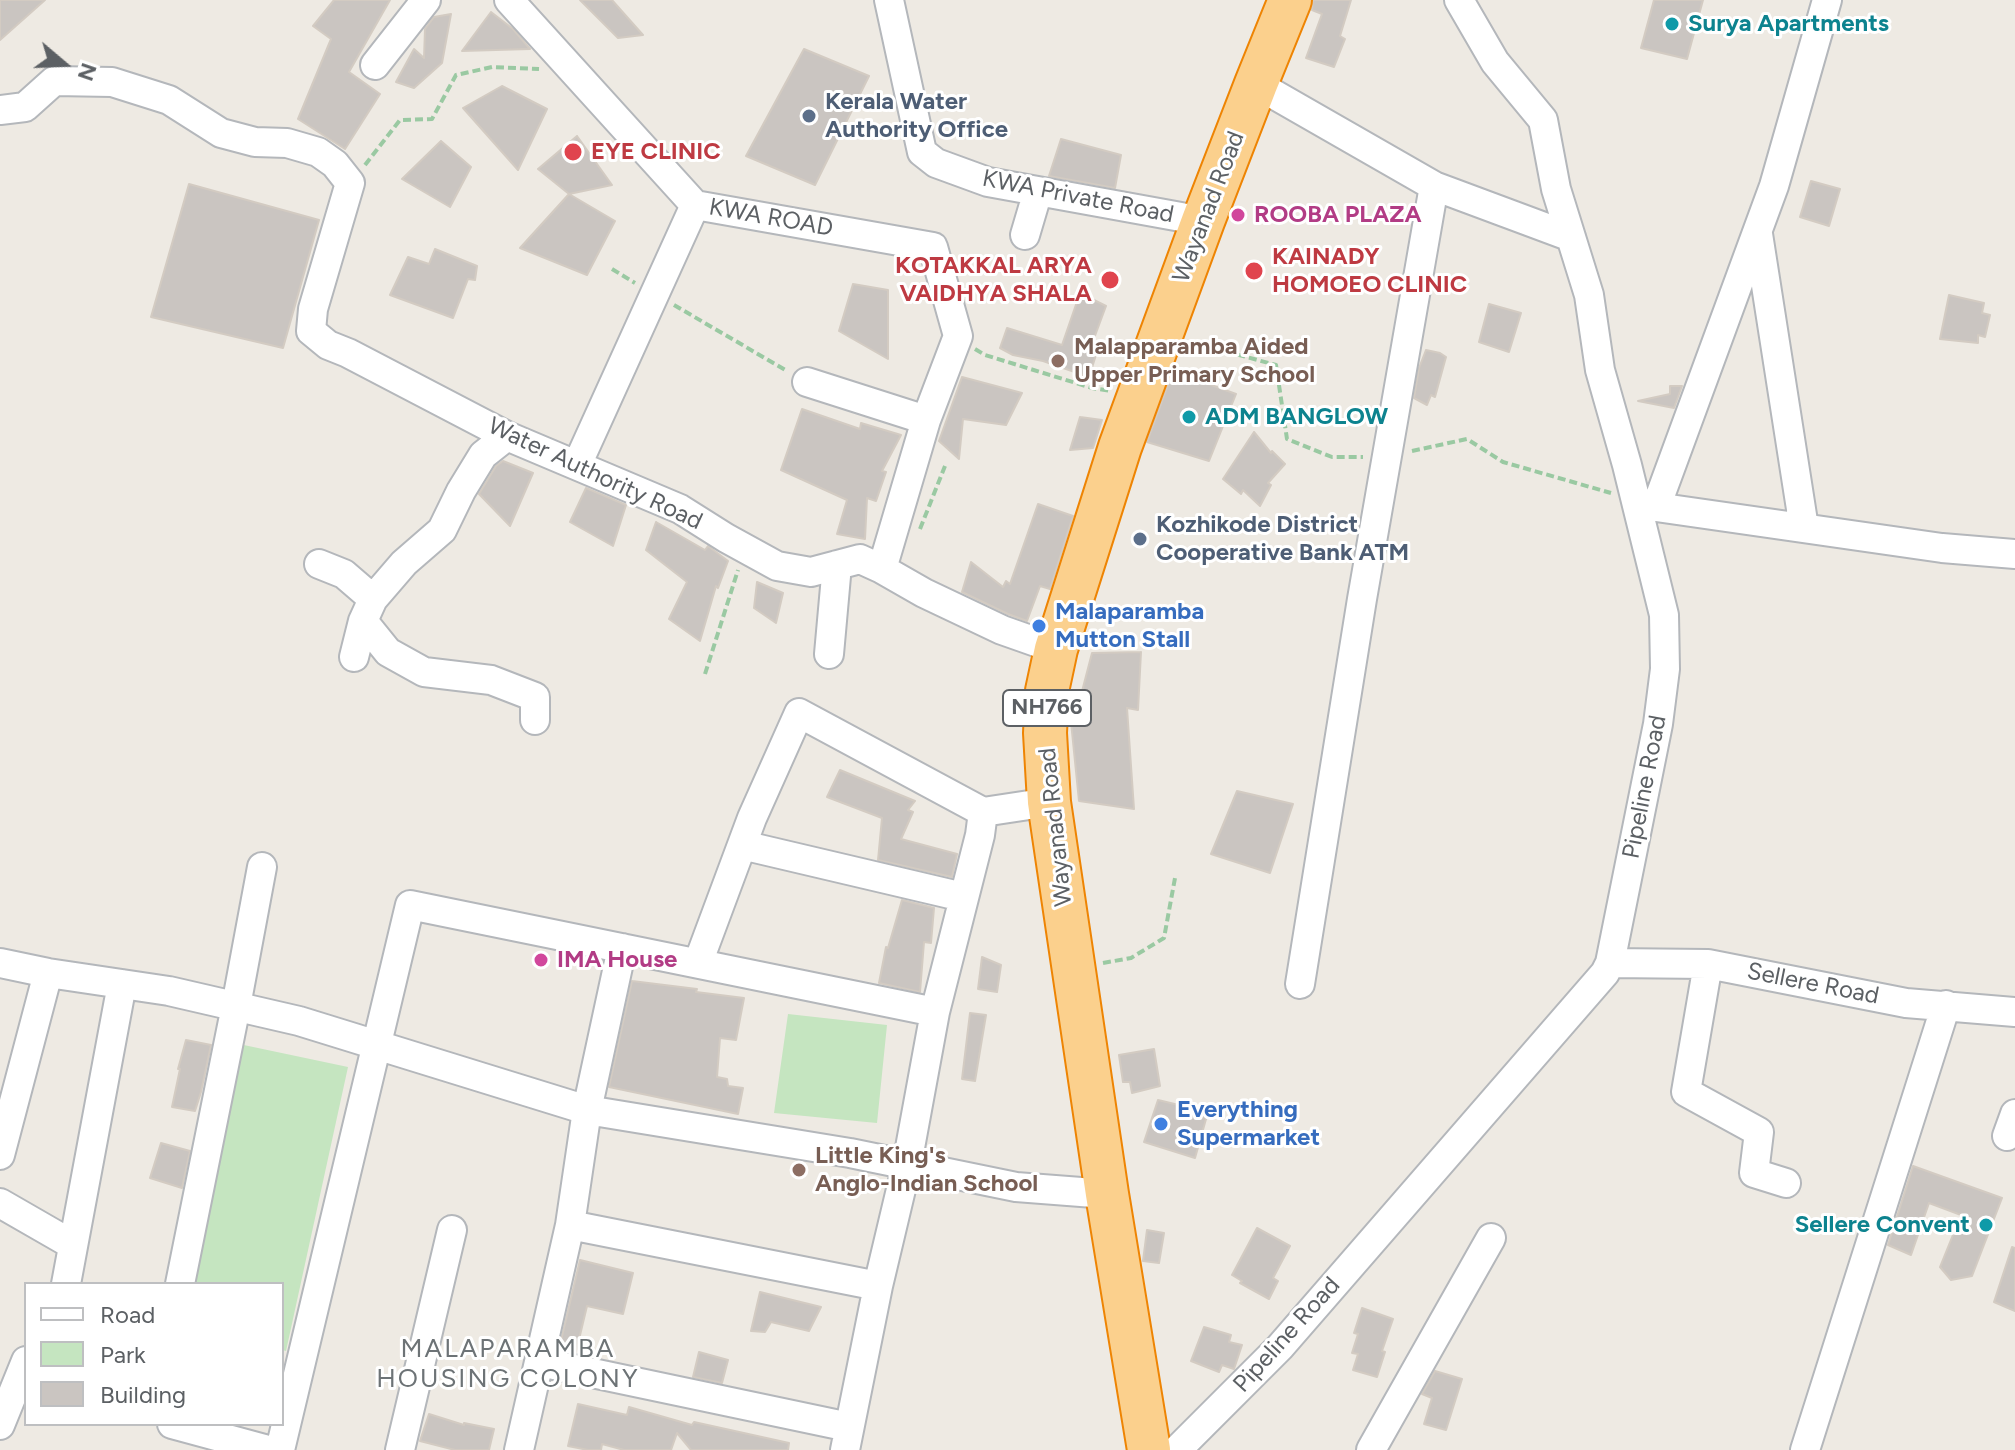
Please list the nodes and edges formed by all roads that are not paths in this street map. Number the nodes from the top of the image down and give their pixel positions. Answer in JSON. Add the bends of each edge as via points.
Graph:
{"nodes":[{"id":1,"x":426,"y":0,"type":"edge"},
{"id":2,"x":509,"y":0,"type":"edge"},
{"id":3,"x":889,"y":0,"type":"edge"},
{"id":4,"x":1290,"y":0,"type":"edge"},
{"id":5,"x":1459,"y":0,"type":"edge"},
{"id":6,"x":1827,"y":0,"type":"edge"},
{"id":7,"x":375,"y":65,"type":"dead end"},
{"id":8,"x":1256,"y":84,"type":"junction"},
{"id":9,"x":0,"y":110,"type":"edge"},
{"id":10,"x":1434,"y":186,"type":"junction"},
{"id":11,"x":1038,"y":191,"type":"junction"},
{"id":12,"x":695,"y":205,"type":"junction"},
{"id":13,"x":1203,"y":221,"type":"junction"},
{"id":14,"x":1758,"y":229,"type":"junction"},
{"id":15,"x":1025,"y":235,"type":"dead end"},
{"id":16,"x":1571,"y":237,"type":"junction"},
{"id":17,"x":807,"y":382,"type":"road end"},
{"id":18,"x":926,"y":420,"type":"junction"},
{"id":19,"x":507,"y":436,"type":"junction"},
{"id":20,"x":577,"y":465,"type":"junction"},
{"id":21,"x":1645,"y":504,"type":"junction"},
{"id":22,"x":1804,"y":528,"type":"junction"},
{"id":23,"x":2015,"y":554,"type":"edge"},
{"id":24,"x":319,"y":564,"type":"dead end"},
{"id":25,"x":837,"y":565,"type":"junction"},
{"id":26,"x":882,"y":569,"type":"junction"},
{"id":27,"x":368,"y":610,"type":"junction"},
{"id":28,"x":1056,"y":649,"type":"junction"},
{"id":29,"x":829,"y":654,"type":"dead end"},
{"id":30,"x":354,"y":657,"type":"dead end"},
{"id":31,"x":535,"y":720,"type":"dead end"},
{"id":32,"x":1049,"y":802,"type":"junction"},
{"id":33,"x":983,"y":812,"type":"junction"},
{"id":34,"x":742,"y":845,"type":"junction"},
{"id":35,"x":262,"y":867,"type":"dead end"},
{"id":36,"x":963,"y":897,"type":"junction"},
{"id":37,"x":622,"y":948,"type":"junction"},
{"id":38,"x":0,"y":963,"type":"edge"},
{"id":39,"x":698,"y":963,"type":"junction"},
{"id":40,"x":1610,"y":963,"type":"junction"},
{"id":41,"x":1708,"y":964,"type":"junction"},
{"id":42,"x":48,"y":973,"type":"junction"},
{"id":43,"x":122,"y":984,"type":"junction"},
{"id":44,"x":1300,"y":984,"type":"dead end"},
{"id":45,"x":1946,"y":1005,"type":"junction"},
{"id":46,"x":236,"y":1006,"type":"junction"},
{"id":47,"x":935,"y":1012,"type":"junction"},
{"id":48,"x":2015,"y":1012,"type":"edge"},
{"id":49,"x":375,"y":1044,"type":"junction"},
{"id":50,"x":587,"y":1110,"type":"junction"},
{"id":51,"x":0,"y":1155,"type":"edge"},
{"id":52,"x":907,"y":1164,"type":"junction"},
{"id":53,"x":1786,"y":1183,"type":"dead end"},
{"id":54,"x":1107,"y":1194,"type":"junction"},
{"id":55,"x":0,"y":1203,"type":"edge"},
{"id":56,"x":570,"y":1225,"type":"junction"},
{"id":57,"x":452,"y":1230,"type":"dead end"},
{"id":58,"x":1491,"y":1238,"type":"dead end"},
{"id":59,"x":73,"y":1245,"type":"junction"},
{"id":60,"x":66,"y":1282,"type":"edge"},
{"id":61,"x":180,"y":1282,"type":"edge"},
{"id":62,"x":878,"y":1286,"type":"junction"},
{"id":63,"x":540,"y":1362,"type":"junction"},
{"id":64,"x":291,"y":1365,"type":"edge"},
{"id":65,"x":23,"y":1376,"type":"edge"},
{"id":66,"x":284,"y":1419,"type":"edge"},
{"id":67,"x":0,"y":1425,"type":"edge"},
{"id":68,"x":179,"y":1426,"type":"edge"},
{"id":69,"x":283,"y":1426,"type":"edge"},
{"id":70,"x":847,"y":1438,"type":"edge"},
{"id":71,"x":268,"y":1450,"type":"edge"},
{"id":72,"x":280,"y":1450,"type":"edge"},
{"id":73,"x":400,"y":1450,"type":"edge"},
{"id":74,"x":519,"y":1450,"type":"edge"},
{"id":75,"x":1149,"y":1450,"type":"edge"},
{"id":76,"x":1177,"y":1450,"type":"edge"},
{"id":77,"x":1371,"y":1450,"type":"edge"},
{"id":78,"x":1805,"y":1450,"type":"edge"}],
"edges":[{"from":1,"to":7,"type":"street"},
{"from":2,"to":12,"type":"street","name":"KWA ROAD"},
{"from":3,"to":11,"type":"street","name":"KWA Private Road","via":[[922,152],[936,163],[988,182]]},
{"from":4,"to":8,"type":"highway","name":"Wayanad Road","number":"NH766"},
{"from":5,"to":16,"type":"street","name":"Pipeline Road","via":[[1495,62],[1543,120]]},
{"from":6,"to":14,"type":"street"},
{"from":8,"to":10,"type":"street"},
{"from":8,"to":13,"type":"highway","name":"Wayanad Road","number":"NH766"},
{"from":9,"to":19,"type":"street","name":"Water Authority Road","via":[[25,107],[54,81],[112,82],[169,100],[221,133],[318,152],[335,164],[349,190],[323,271],[311,331],[328,345]]},
{"from":10,"to":16,"type":"street"},
{"from":10,"to":44,"type":"street"},
{"from":11,"to":13,"type":"street","name":"KWA Private Road"},
{"from":11,"to":15,"type":"street"},
{"from":12,"to":18,"type":"street","name":"KWA ROAD","via":[[933,247],[958,336]]},
{"from":12,"to":20,"type":"street"},
{"from":13,"to":28,"type":"highway","name":"Wayanad Road","number":"NH766","via":[[1120,447]]},
{"from":14,"to":21,"type":"street"},
{"from":14,"to":22,"type":"street"},
{"from":16,"to":21,"type":"street","name":"Pipeline Road","via":[[1589,295],[1600,370]]},
{"from":17,"to":18,"type":"street"},
{"from":18,"to":26,"type":"street"},
{"from":19,"to":20,"type":"street","name":"Water Authority Road"},
{"from":19,"to":27,"type":"street","via":[[483,455],[442,530],[404,563]]},
{"from":20,"to":25,"type":"street","name":"Water Authority Road","via":[[680,509],[777,566],[811,572]]},
{"from":21,"to":22,"type":"street"},
{"from":21,"to":40,"type":"street","name":"Pipeline Road","via":[[1664,615],[1665,669]]},
{"from":22,"to":23,"type":"street"},
{"from":24,"to":27,"type":"street","via":[[344,574]]},
{"from":25,"to":26,"type":"street","name":"Water Authority Road","via":[[860,559]]},
{"from":25,"to":29,"type":"street"},
{"from":26,"to":28,"type":"street","name":"Water Authority Road","via":[[1002,630]]},
{"from":27,"to":30,"type":"street"},
{"from":27,"to":31,"type":"street","via":[[367,628],[388,652],[424,672],[491,680],[535,697]]},
{"from":28,"to":32,"type":"highway","name":"Wayanad Road","number":"NH766","via":[[1045,733]]},
{"from":32,"to":33,"type":"street"},
{"from":32,"to":54,"type":"highway","name":"Wayanad Road","number":"NH766"},
{"from":33,"to":34,"type":"street","via":[[799,713]]},
{"from":33,"to":36,"type":"street"},
{"from":34,"to":36,"type":"street"},
{"from":34,"to":39,"type":"street"},
{"from":35,"to":46,"type":"street"},
{"from":36,"to":47,"type":"street"},
{"from":37,"to":39,"type":"street"},
{"from":37,"to":49,"type":"street","via":[[410,905]]},
{"from":37,"to":50,"type":"street"},
{"from":38,"to":42,"type":"street"},
{"from":39,"to":47,"type":"street"},
{"from":40,"to":41,"type":"street","name":"Sellere Road"},
{"from":40,"to":76,"type":"street","name":"Pipeline Road","via":[[1280,1347]]},
{"from":41,"to":45,"type":"street","name":"Sellere Road","via":[[1906,1003]]},
{"from":41,"to":53,"type":"street","via":[[1686,1092],[1759,1132],[1754,1173]]},
{"from":42,"to":43,"type":"street"},
{"from":42,"to":51,"type":"street"},
{"from":43,"to":46,"type":"street"},
{"from":43,"to":59,"type":"street"},
{"from":45,"to":48,"type":"street","name":"Sellere Road"},
{"from":45,"to":78,"type":"street"},
{"from":46,"to":49,"type":"street"},
{"from":46,"to":61,"type":"street"},
{"from":47,"to":52,"type":"street"},
{"from":49,"to":50,"type":"street"},
{"from":49,"to":64,"type":"street"},
{"from":50,"to":52,"type":"street"},
{"from":50,"to":56,"type":"street"},
{"from":52,"to":54,"type":"street","via":[[1016,1187]]},
{"from":52,"to":62,"type":"street"},
{"from":54,"to":75,"type":"highway","name":"Wayanad Road","number":"NH766"},
{"from":55,"to":59,"type":"street"},
{"from":56,"to":62,"type":"street"},
{"from":56,"to":63,"type":"street"},
{"from":57,"to":73,"type":"street"},
{"from":58,"to":77,"type":"street"},
{"from":59,"to":60,"type":"street"},
{"from":62,"to":70,"type":"street"},
{"from":63,"to":70,"type":"street"},
{"from":63,"to":74,"type":"street"},
{"from":64,"to":66,"type":"street"},
{"from":65,"to":67,"type":"street"},
{"from":68,"to":71,"type":"street"},
{"from":69,"to":72,"type":"street"}]}
